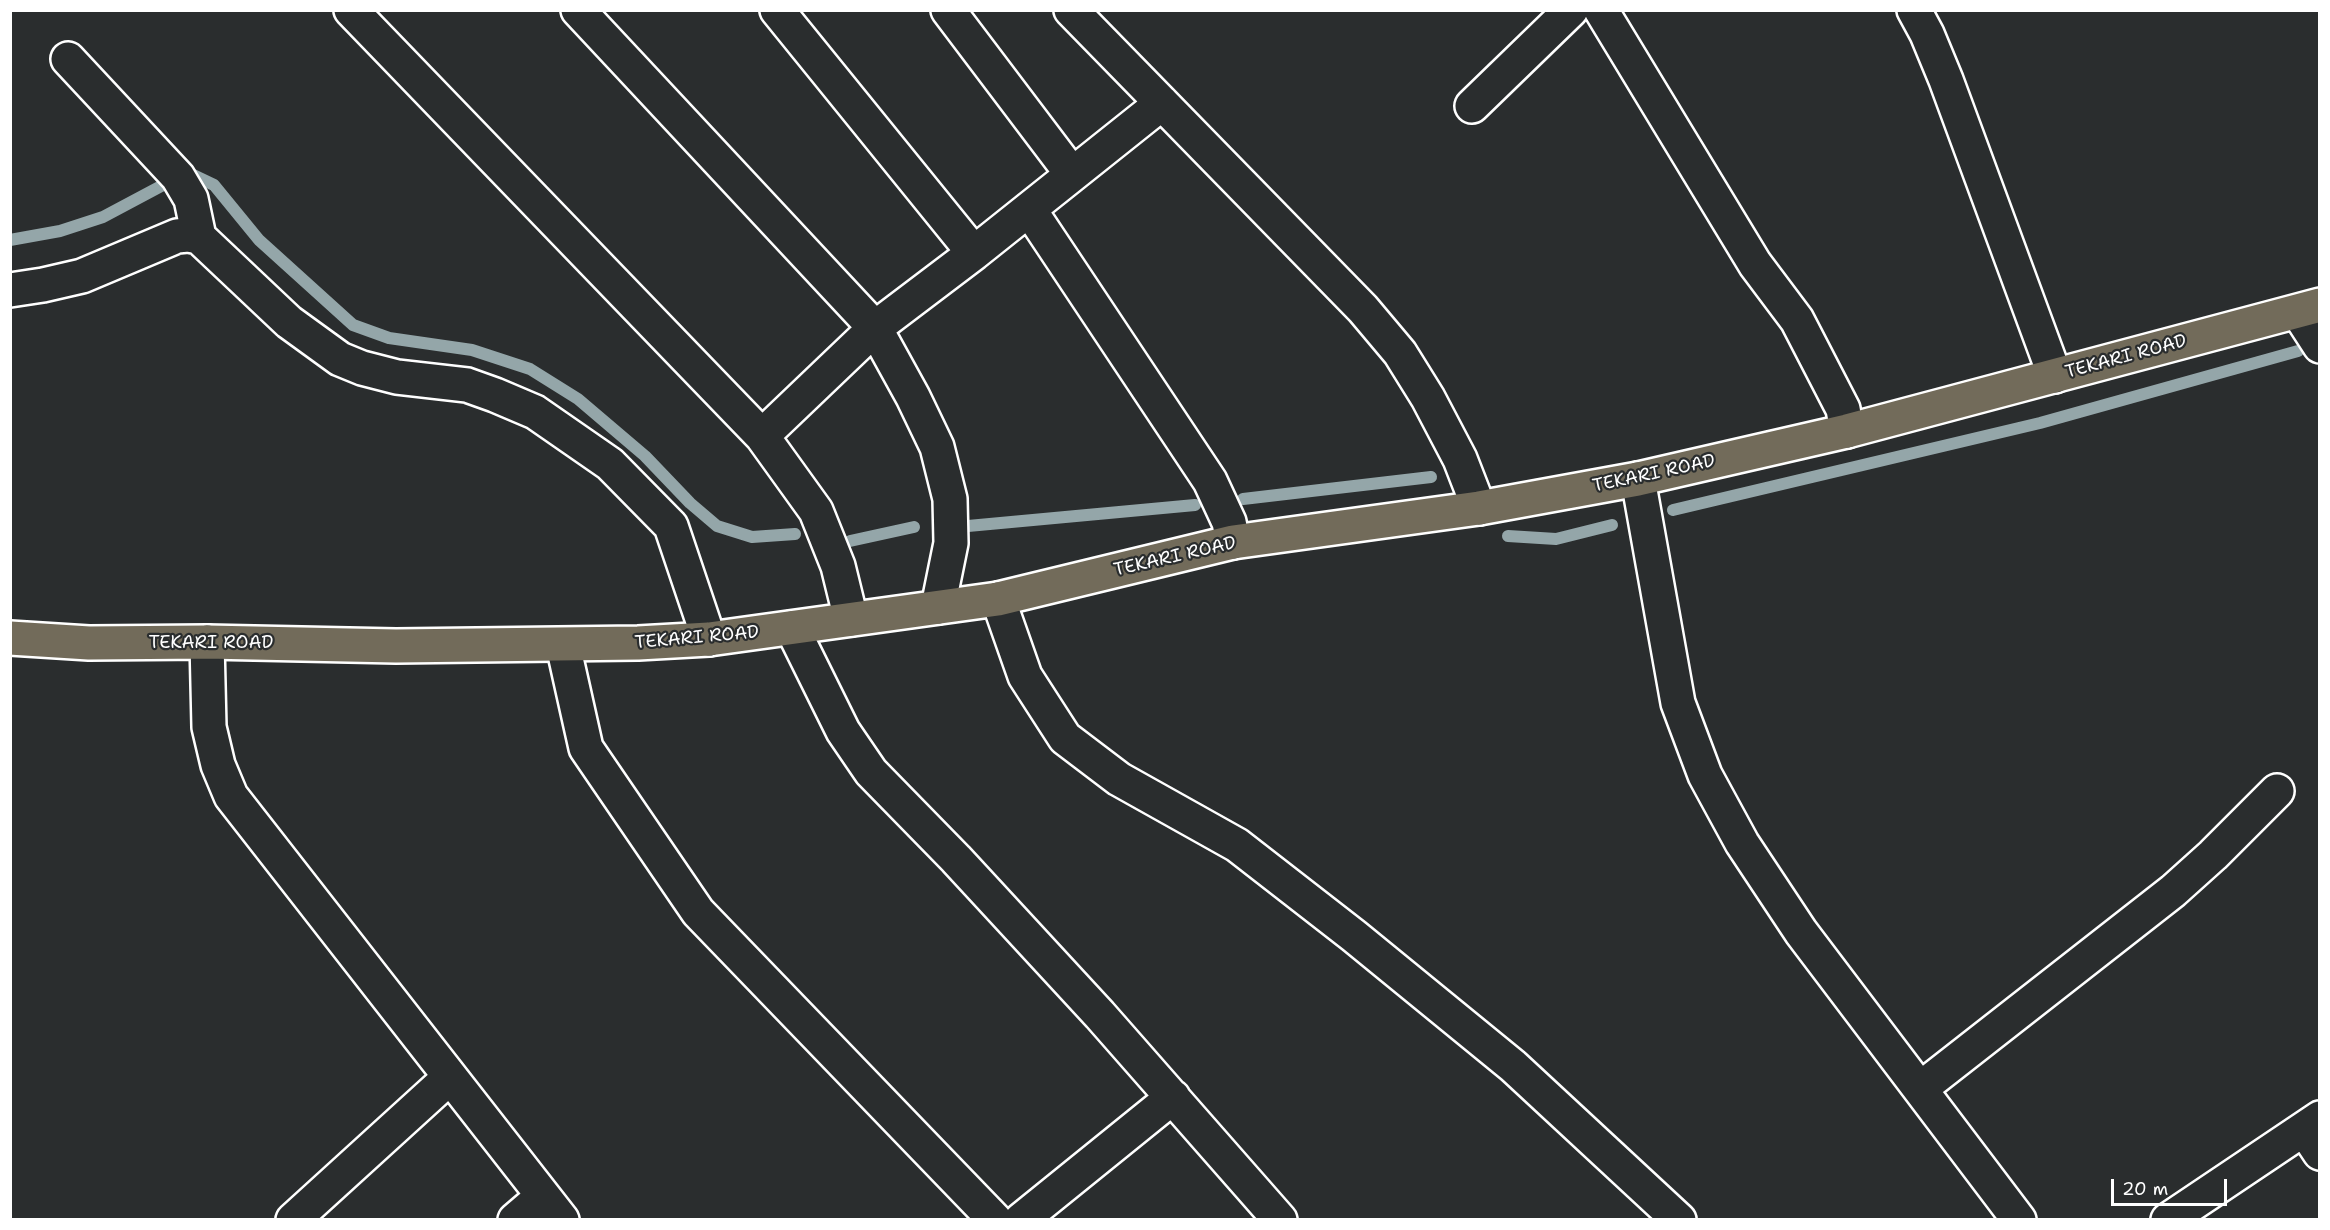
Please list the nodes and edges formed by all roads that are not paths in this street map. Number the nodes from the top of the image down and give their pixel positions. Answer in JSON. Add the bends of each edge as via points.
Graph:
{"nodes":[{"id":1,"x":351,"y":10,"type":"edge"},
{"id":2,"x":578,"y":10,"type":"edge"},
{"id":3,"x":777,"y":10,"type":"edge"},
{"id":4,"x":948,"y":10,"type":"edge"},
{"id":5,"x":1071,"y":10,"type":"edge"},
{"id":6,"x":1571,"y":10,"type":"edge"},
{"id":7,"x":1601,"y":10,"type":"edge"},
{"id":8,"x":1914,"y":10,"type":"edge"},
{"id":9,"x":68,"y":59,"type":"dead end"},
{"id":10,"x":1162,"y":103,"type":"junction"},
{"id":11,"x":1472,"y":106,"type":"dead end"},
{"id":12,"x":1072,"y":174,"type":"junction"},
{"id":13,"x":1029,"y":209,"type":"junction"},
{"id":14,"x":199,"y":237,"type":"junction"},
{"id":15,"x":974,"y":253,"type":"junction"},
{"id":16,"x":10,"y":290,"type":"edge"},
{"id":17,"x":2309,"y":308,"type":"edge"},
{"id":18,"x":875,"y":328,"type":"junction"},
{"id":19,"x":2319,"y":346,"type":"edge"},
{"id":20,"x":2055,"y":375,"type":"junction"},
{"id":21,"x":1847,"y":431,"type":"junction"},
{"id":22,"x":762,"y":436,"type":"junction"},
{"id":23,"x":1638,"y":479,"type":"junction"},
{"id":24,"x":1479,"y":508,"type":"junction"},
{"id":25,"x":1233,"y":542,"type":"junction"},
{"id":26,"x":998,"y":599,"type":"junction"},
{"id":27,"x":938,"y":607,"type":"junction"},
{"id":28,"x":851,"y":619,"type":"junction"},
{"id":29,"x":792,"y":628,"type":"junction"},
{"id":30,"x":10,"y":638,"type":"edge"},
{"id":31,"x":709,"y":639,"type":"junction"},
{"id":32,"x":207,"y":642,"type":"junction"},
{"id":33,"x":563,"y":645,"type":"junction"},
{"id":34,"x":2277,"y":791,"type":"dead end"},
{"id":35,"x":450,"y":1077,"type":"junction"},
{"id":36,"x":1920,"y":1089,"type":"junction"},
{"id":37,"x":1173,"y":1097,"type":"junction"},
{"id":38,"x":2314,"y":1133,"type":"edge"},
{"id":39,"x":553,"y":1208,"type":"edge"},
{"id":40,"x":293,"y":1220,"type":"edge"},
{"id":41,"x":515,"y":1220,"type":"edge"},
{"id":42,"x":994,"y":1220,"type":"edge"},
{"id":43,"x":1021,"y":1220,"type":"edge"},
{"id":44,"x":1281,"y":1220,"type":"edge"},
{"id":45,"x":1679,"y":1220,"type":"edge"},
{"id":46,"x":2019,"y":1220,"type":"edge"},
{"id":47,"x":2168,"y":1220,"type":"edge"}],
"edges":[{"from":1,"to":22,"type":"street"},
{"from":2,"to":18,"type":"street"},
{"from":3,"to":15,"type":"street"},
{"from":4,"to":12,"type":"street"},
{"from":5,"to":10,"type":"street"},
{"from":6,"to":11,"type":"street"},
{"from":7,"to":21,"type":"street","via":[[1755,264],[1797,320],[1843,409]]},
{"from":8,"to":20,"type":"street","via":[[1946,80]]},
{"from":9,"to":14,"type":"street","via":[[178,177],[191,199]]},
{"from":10,"to":12,"type":"street"},
{"from":10,"to":24,"type":"street","via":[[1363,309],[1400,353],[1460,459]]},
{"from":12,"to":13,"type":"street"},
{"from":13,"to":15,"type":"street"},
{"from":13,"to":25,"type":"street","via":[[1210,481]]},
{"from":14,"to":16,"type":"street","via":[[177,236],[82,276]]},
{"from":14,"to":31,"type":"street","via":[[289,322],[340,359],[362,368],[467,385],[495,395],[535,412],[610,464],[671,526]]},
{"from":15,"to":18,"type":"street"},
{"from":17,"to":19,"type":"street"},
{"from":17,"to":20,"type":"highway","name":"TEKARI ROAD"},
{"from":18,"to":22,"type":"street"},
{"from":18,"to":27,"type":"street","via":[[937,447],[950,499],[951,543]]},
{"from":20,"to":21,"type":"highway","name":"TEKARI ROAD"},
{"from":21,"to":23,"type":"highway","name":"TEKARI ROAD"},
{"from":22,"to":28,"type":"street","via":[[816,511],[838,566]]},
{"from":23,"to":24,"type":"highway","name":"TEKARI ROAD"},
{"from":23,"to":36,"type":"street","via":[[1677,703],[1706,775],[1742,843],[1801,932]]},
{"from":24,"to":25,"type":"highway","name":"TEKARI ROAD"},
{"from":25,"to":26,"type":"highway","name":"TEKARI ROAD"},
{"from":26,"to":27,"type":"highway","name":"TEKARI ROAD"},
{"from":26,"to":45,"type":"street","via":[[1025,676],[1065,738],[1119,779],[1237,845],[1354,936],[1513,1066]]},
{"from":27,"to":28,"type":"highway","name":"TEKARI ROAD"},
{"from":28,"to":29,"type":"highway","name":"TEKARI ROAD"},
{"from":29,"to":31,"type":"highway","name":"TEKARI ROAD"},
{"from":29,"to":37,"type":"street","via":[[843,731],[871,772],[956,859]]},
{"from":30,"to":32,"type":"highway","name":"TEKARI ROAD","via":[[90,643]]},
{"from":31,"to":33,"type":"highway","name":"TEKARI ROAD"},
{"from":32,"to":33,"type":"highway","name":"TEKARI ROAD"},
{"from":32,"to":35,"type":"street","via":[[209,727],[231,796]]},
{"from":33,"to":42,"type":"street","via":[[586,748],[698,912]]},
{"from":34,"to":36,"type":"street","via":[[2164,898]]},
{"from":35,"to":39,"type":"street"},
{"from":35,"to":40,"type":"street"},
{"from":36,"to":46,"type":"street"},
{"from":37,"to":43,"type":"street"},
{"from":37,"to":44,"type":"street"},
{"from":38,"to":47,"type":"street"},
{"from":39,"to":41,"type":"street"}]}
